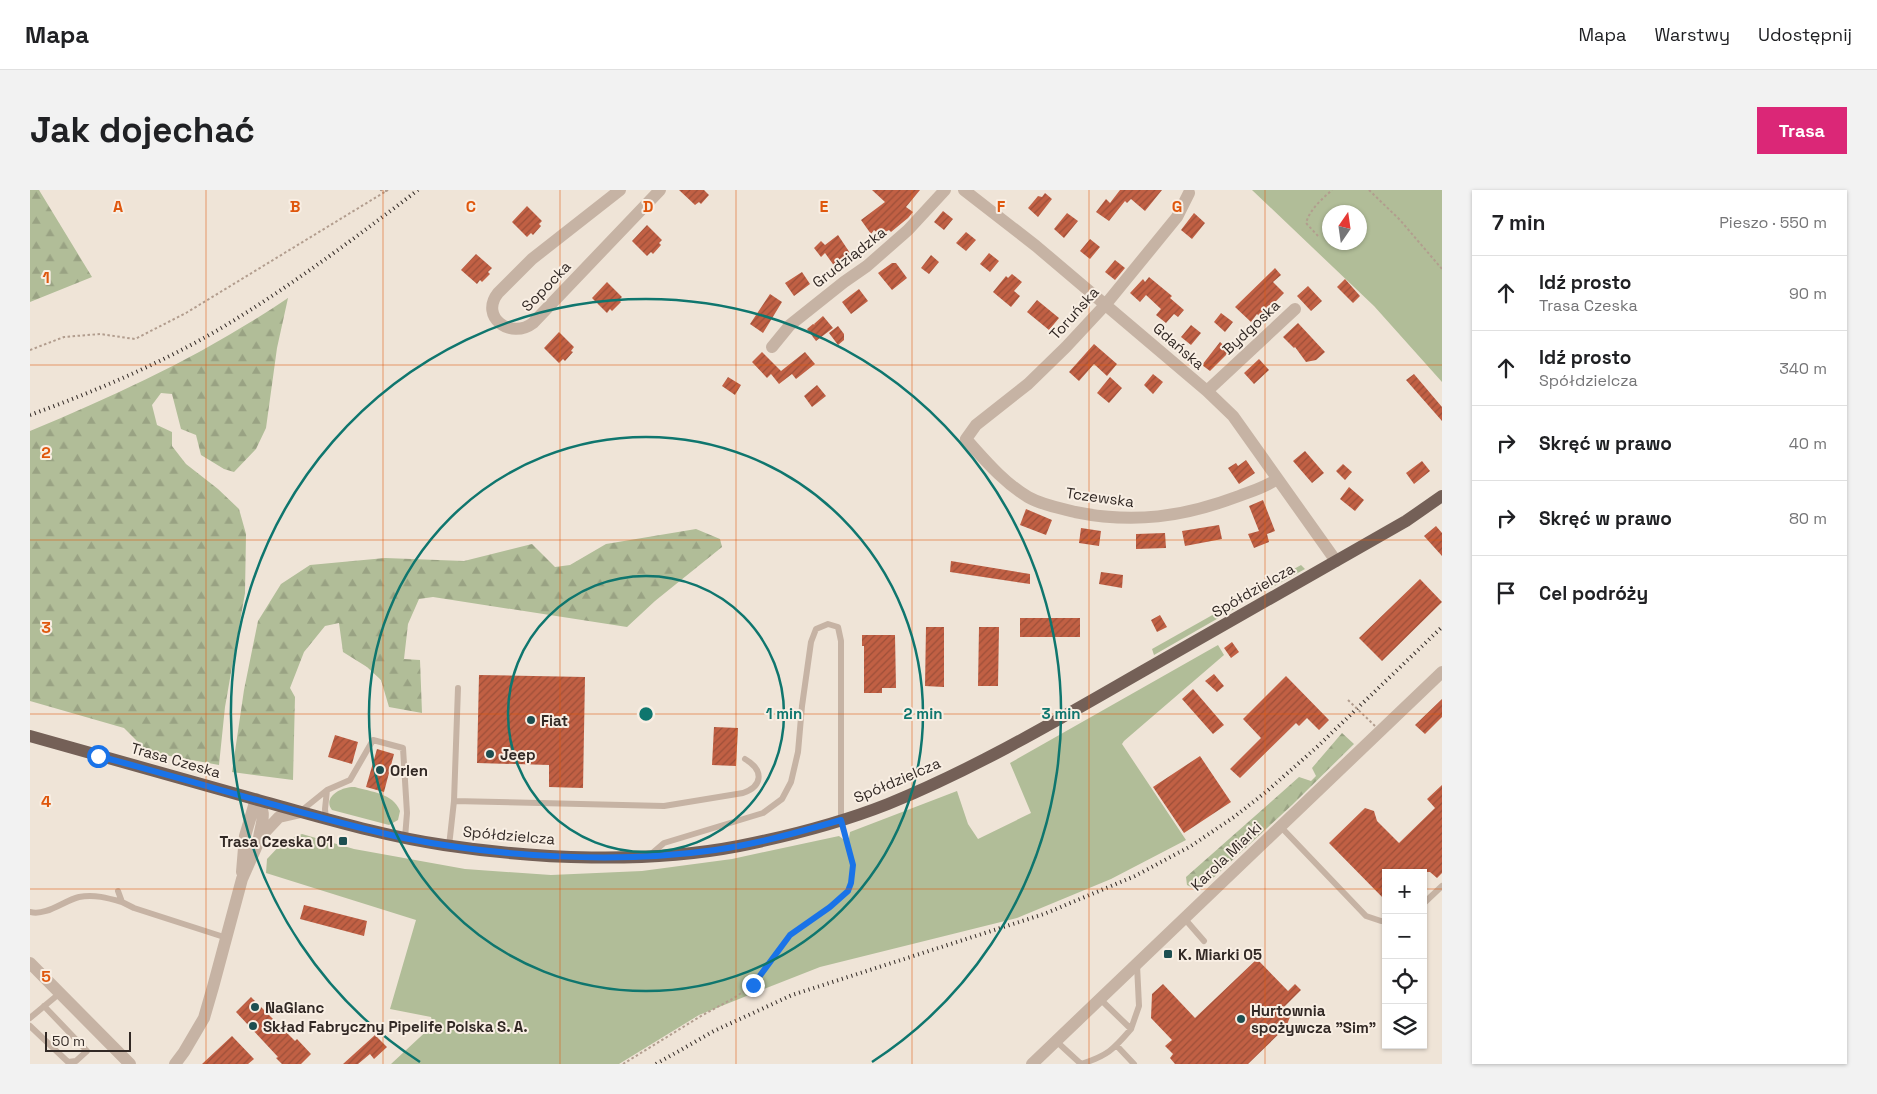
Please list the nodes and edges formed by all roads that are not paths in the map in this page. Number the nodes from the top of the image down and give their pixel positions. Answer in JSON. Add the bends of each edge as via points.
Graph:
{"nodes":[{"id":1,"x":620,"y":190,"type":"edge"},
{"id":2,"x":660,"y":190,"type":"edge"},
{"id":3,"x":945,"y":190,"type":"edge"},
{"id":4,"x":964,"y":190,"type":"edge"},
{"id":5,"x":1189,"y":193,"type":"dead end"},
{"id":6,"x":1106,"y":304,"type":"junction"},
{"id":7,"x":1295,"y":309,"type":"dead end"},
{"id":8,"x":772,"y":347,"type":"dead end"},
{"id":9,"x":1207,"y":391,"type":"junction"},
{"id":10,"x":966,"y":439,"type":"joint"},
{"id":11,"x":1277,"y":479,"type":"junction"},
{"id":12,"x":1442,"y":496,"type":"edge"},
{"id":13,"x":1336,"y":561,"type":"junction"},
{"id":14,"x":1442,"y":672,"type":"edge"},
{"id":15,"x":458,"y":688,"type":"dead end"},
{"id":16,"x":30,"y":736,"type":"edge"},
{"id":17,"x":745,"y":759,"type":"dead end"},
{"id":18,"x":327,"y":790,"type":"junction"},
{"id":19,"x":256,"y":800,"type":"junction"},
{"id":20,"x":454,"y":801,"type":"junction"},
{"id":21,"x":301,"y":812,"type":"junction"},
{"id":22,"x":326,"y":819,"type":"junction"},
{"id":23,"x":842,"y":824,"type":"junction"},
{"id":24,"x":1280,"y":826,"type":"junction"},
{"id":25,"x":405,"y":838,"type":"junction"},
{"id":26,"x":258,"y":843,"type":"junction"},
{"id":27,"x":449,"y":846,"type":"junction"},
{"id":28,"x":649,"y":856,"type":"junction"},
{"id":29,"x":242,"y":879,"type":"junction"},
{"id":30,"x":1442,"y":886,"type":"edge"},
{"id":31,"x":118,"y":891,"type":"dead end"},
{"id":32,"x":1427,"y":900,"type":"edge"},
{"id":33,"x":122,"y":902,"type":"junction"},
{"id":34,"x":30,"y":912,"type":"edge"},
{"id":35,"x":1184,"y":918,"type":"junction"},
{"id":36,"x":1382,"y":921,"type":"edge"},
{"id":37,"x":227,"y":938,"type":"junction"},
{"id":38,"x":1204,"y":941,"type":"dead end"},
{"id":39,"x":30,"y":963,"type":"edge"},
{"id":40,"x":1137,"y":963,"type":"junction"},
{"id":41,"x":60,"y":993,"type":"junction"},
{"id":42,"x":1100,"y":999,"type":"junction"},
{"id":43,"x":44,"y":1006,"type":"junction"},
{"id":44,"x":30,"y":1018,"type":"edge"},
{"id":45,"x":30,"y":1026,"type":"edge"},
{"id":46,"x":1131,"y":1029,"type":"junction"},
{"id":47,"x":1056,"y":1041,"type":"junction"},
{"id":48,"x":1117,"y":1046,"type":"junction"},
{"id":49,"x":130,"y":1064,"type":"edge"},
{"id":50,"x":175,"y":1064,"type":"edge"},
{"id":51,"x":1032,"y":1064,"type":"edge"},
{"id":52,"x":1081,"y":1064,"type":"edge"},
{"id":53,"x":1134,"y":1064,"type":"edge"}],
"edges":[{"from":1,"to":2,"type":"street","name":"Sopocka","via":[[532,260],[498,292],[492,309],[498,322],[505,328],[521,330],[533,324]]},
{"from":3,"to":8,"type":"street","name":"Grudziądzka","via":[[908,230],[790,325]]},
{"from":4,"to":6,"type":"street","name":"Gdańska"},
{"from":5,"to":6,"type":"street","name":"Toruńska","via":[[1177,217]]},
{"from":6,"to":9,"type":"street","name":"Gdańska"},
{"from":6,"to":10,"type":"street","name":"Toruńska","via":[[1028,384],[976,425]]},
{"from":7,"to":9,"type":"street","name":"Bydgoska"},
{"from":9,"to":11,"type":"street","name":"Gdańska","via":[[1232,416]]},
{"from":10,"to":11,"type":"street","name":"Tczewska","via":[[1000,476],[1028,497],[1060,509],[1116,518],[1169,516],[1212,506]]},
{"from":11,"to":13,"type":"street","name":"Gdańska"},
{"from":12,"to":13,"type":"main road","name":"Spółdzielcza","via":[[1413,517]]},
{"from":13,"to":23,"type":"main road","name":"Spółdzielcza","via":[[1052,723],[932,784]]},
{"from":14,"to":24,"type":"street","name":"Karola Miarki"},
{"from":15,"to":20,"type":"lane"},
{"from":16,"to":19,"type":"main road","name":"Trasa Czeska"},
{"from":17,"to":20,"type":"lane","via":[[756,768],[758,775],[758,783],[752,790],[664,806]]},
{"from":18,"to":21,"type":"lane"},
{"from":18,"to":22,"type":"lane"},
{"from":18,"to":25,"type":"lane","via":[[350,780],[373,740],[403,748],[407,813]]},
{"from":19,"to":21,"type":"main road","name":"Spółdzielcza"},
{"from":19,"to":26,"type":"street","via":[[264,813]]},
{"from":19,"to":29,"type":"street","via":[[245,836]]},
{"from":20,"to":27,"type":"lane"},
{"from":21,"to":22,"type":"main road","name":"Spółdzielcza"},
{"from":21,"to":26,"type":"street","via":[[279,817]]},
{"from":22,"to":25,"type":"main road","name":"Spółdzielcza"},
{"from":23,"to":28,"type":"main road","name":"Spółdzielcza","via":[[738,846]]},
{"from":23,"to":28,"type":"lane","via":[[841,641],[838,626],[828,624],[816,629],[811,642],[798,752],[791,782],[782,799],[763,813],[664,843]]},
{"from":24,"to":35,"type":"street","name":"Karola Miarki"},
{"from":24,"to":36,"type":"lane","via":[[1366,916]]},
{"from":25,"to":27,"type":"main road","name":"Spółdzielcza"},
{"from":26,"to":29,"type":"street"},
{"from":27,"to":28,"type":"main road","name":"Spółdzielcza","via":[[531,854]]},
{"from":29,"to":37,"type":"street"},
{"from":30,"to":32,"type":"lane"},
{"from":31,"to":33,"type":"lane"},
{"from":33,"to":34,"type":"lane","via":[[103,896],[80,897],[42,912]]},
{"from":33,"to":37,"type":"lane"},
{"from":35,"to":38,"type":"lane"},
{"from":35,"to":40,"type":"street","name":"Karola Miarki"},
{"from":37,"to":50,"type":"street","via":[[204,1018]]},
{"from":39,"to":41,"type":"street"},
{"from":40,"to":42,"type":"street","name":"Karola Miarki"},
{"from":40,"to":46,"type":"lane","via":[[1139,1006]]},
{"from":41,"to":43,"type":"lane"},
{"from":41,"to":49,"type":"street"},
{"from":42,"to":46,"type":"lane"},
{"from":42,"to":47,"type":"street","name":"Karola Miarki"},
{"from":43,"to":44,"type":"lane"},
{"from":43,"to":45,"type":"lane","via":[[87,1051],[76,1061],[68,1062]]},
{"from":46,"to":48,"type":"lane"},
{"from":47,"to":51,"type":"street","name":"Karola Miarki"},
{"from":47,"to":52,"type":"lane"},
{"from":48,"to":52,"type":"lane","via":[[1103,1057]]},
{"from":48,"to":53,"type":"lane"}]}
